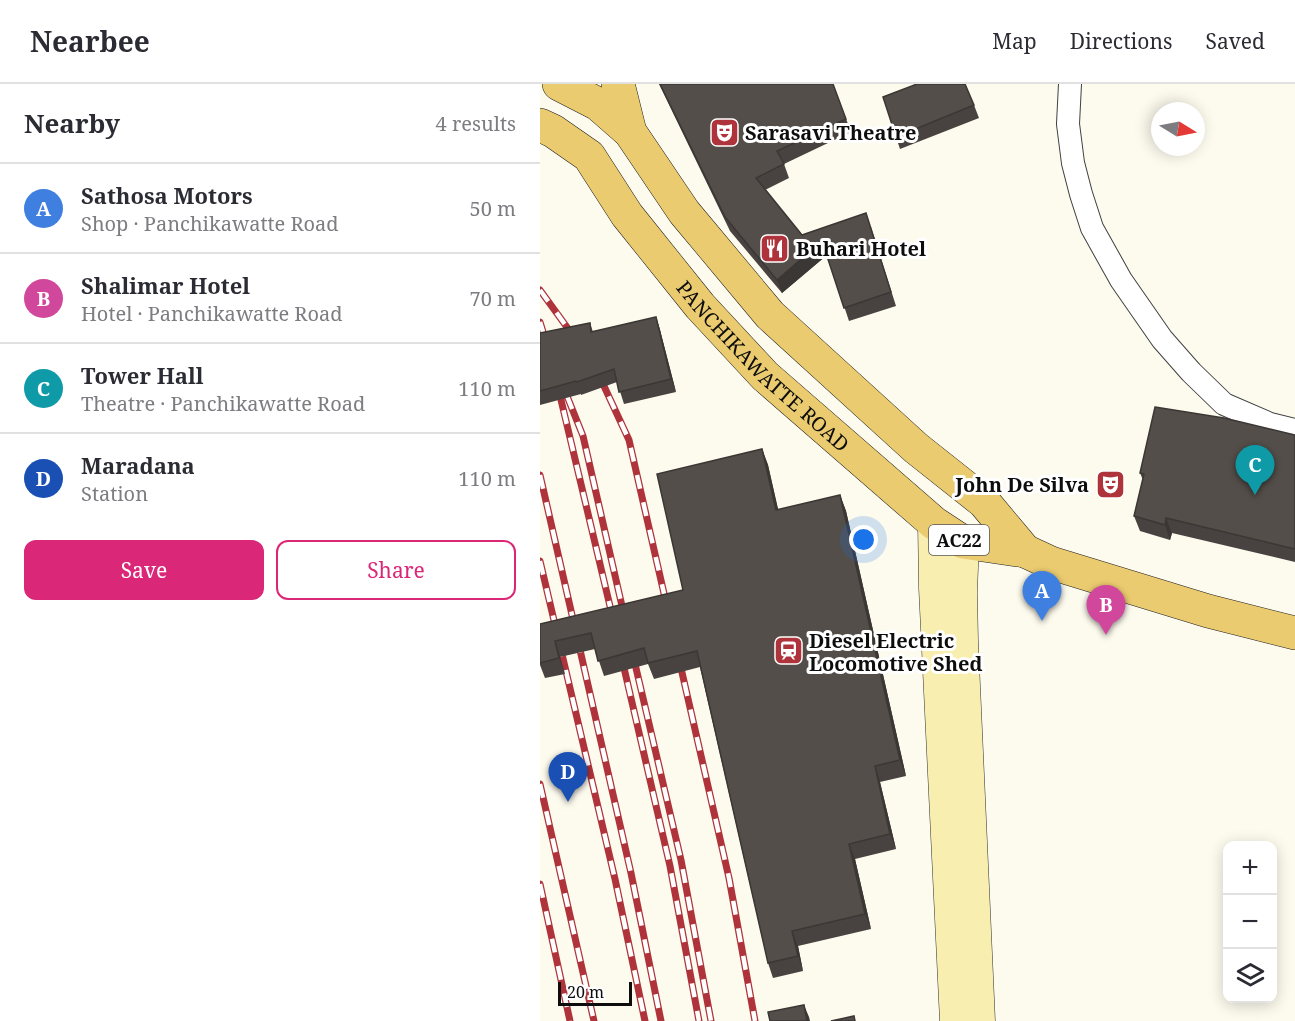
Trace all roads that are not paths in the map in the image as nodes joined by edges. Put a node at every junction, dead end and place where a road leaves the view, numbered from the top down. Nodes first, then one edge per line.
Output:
1 (559, 84) edge
2 (618, 84) edge
3 (1070, 84) edge
4 (540, 125) edge
5 (630, 132) junction
6 (1295, 430) edge
7 (934, 523) junction
8 (963, 542) junction
9 (1025, 551) junction
10 (1295, 633) edge
11 (956, 1021) edge
12 (979, 1021) edge

1 - 5 main road, PANCHIKAWATTE ROAD / AC22
2 - 5 main road, PANCHIKAWATTE ROAD / AC22
3 - 6 street
4 - 7 main road, PANCHIKAWATTE ROAD / AC22
5 - 9 main road, PANCHIKAWATTE ROAD / AC22
7 - 8 main road, PANCHIKAWATTE ROAD / AC22
7 - 11 main road
8 - 9 main road, PANCHIKAWATTE ROAD / AC22
8 - 12 main road
9 - 10 main road, PANCHIKAWATTE ROAD / AC22

